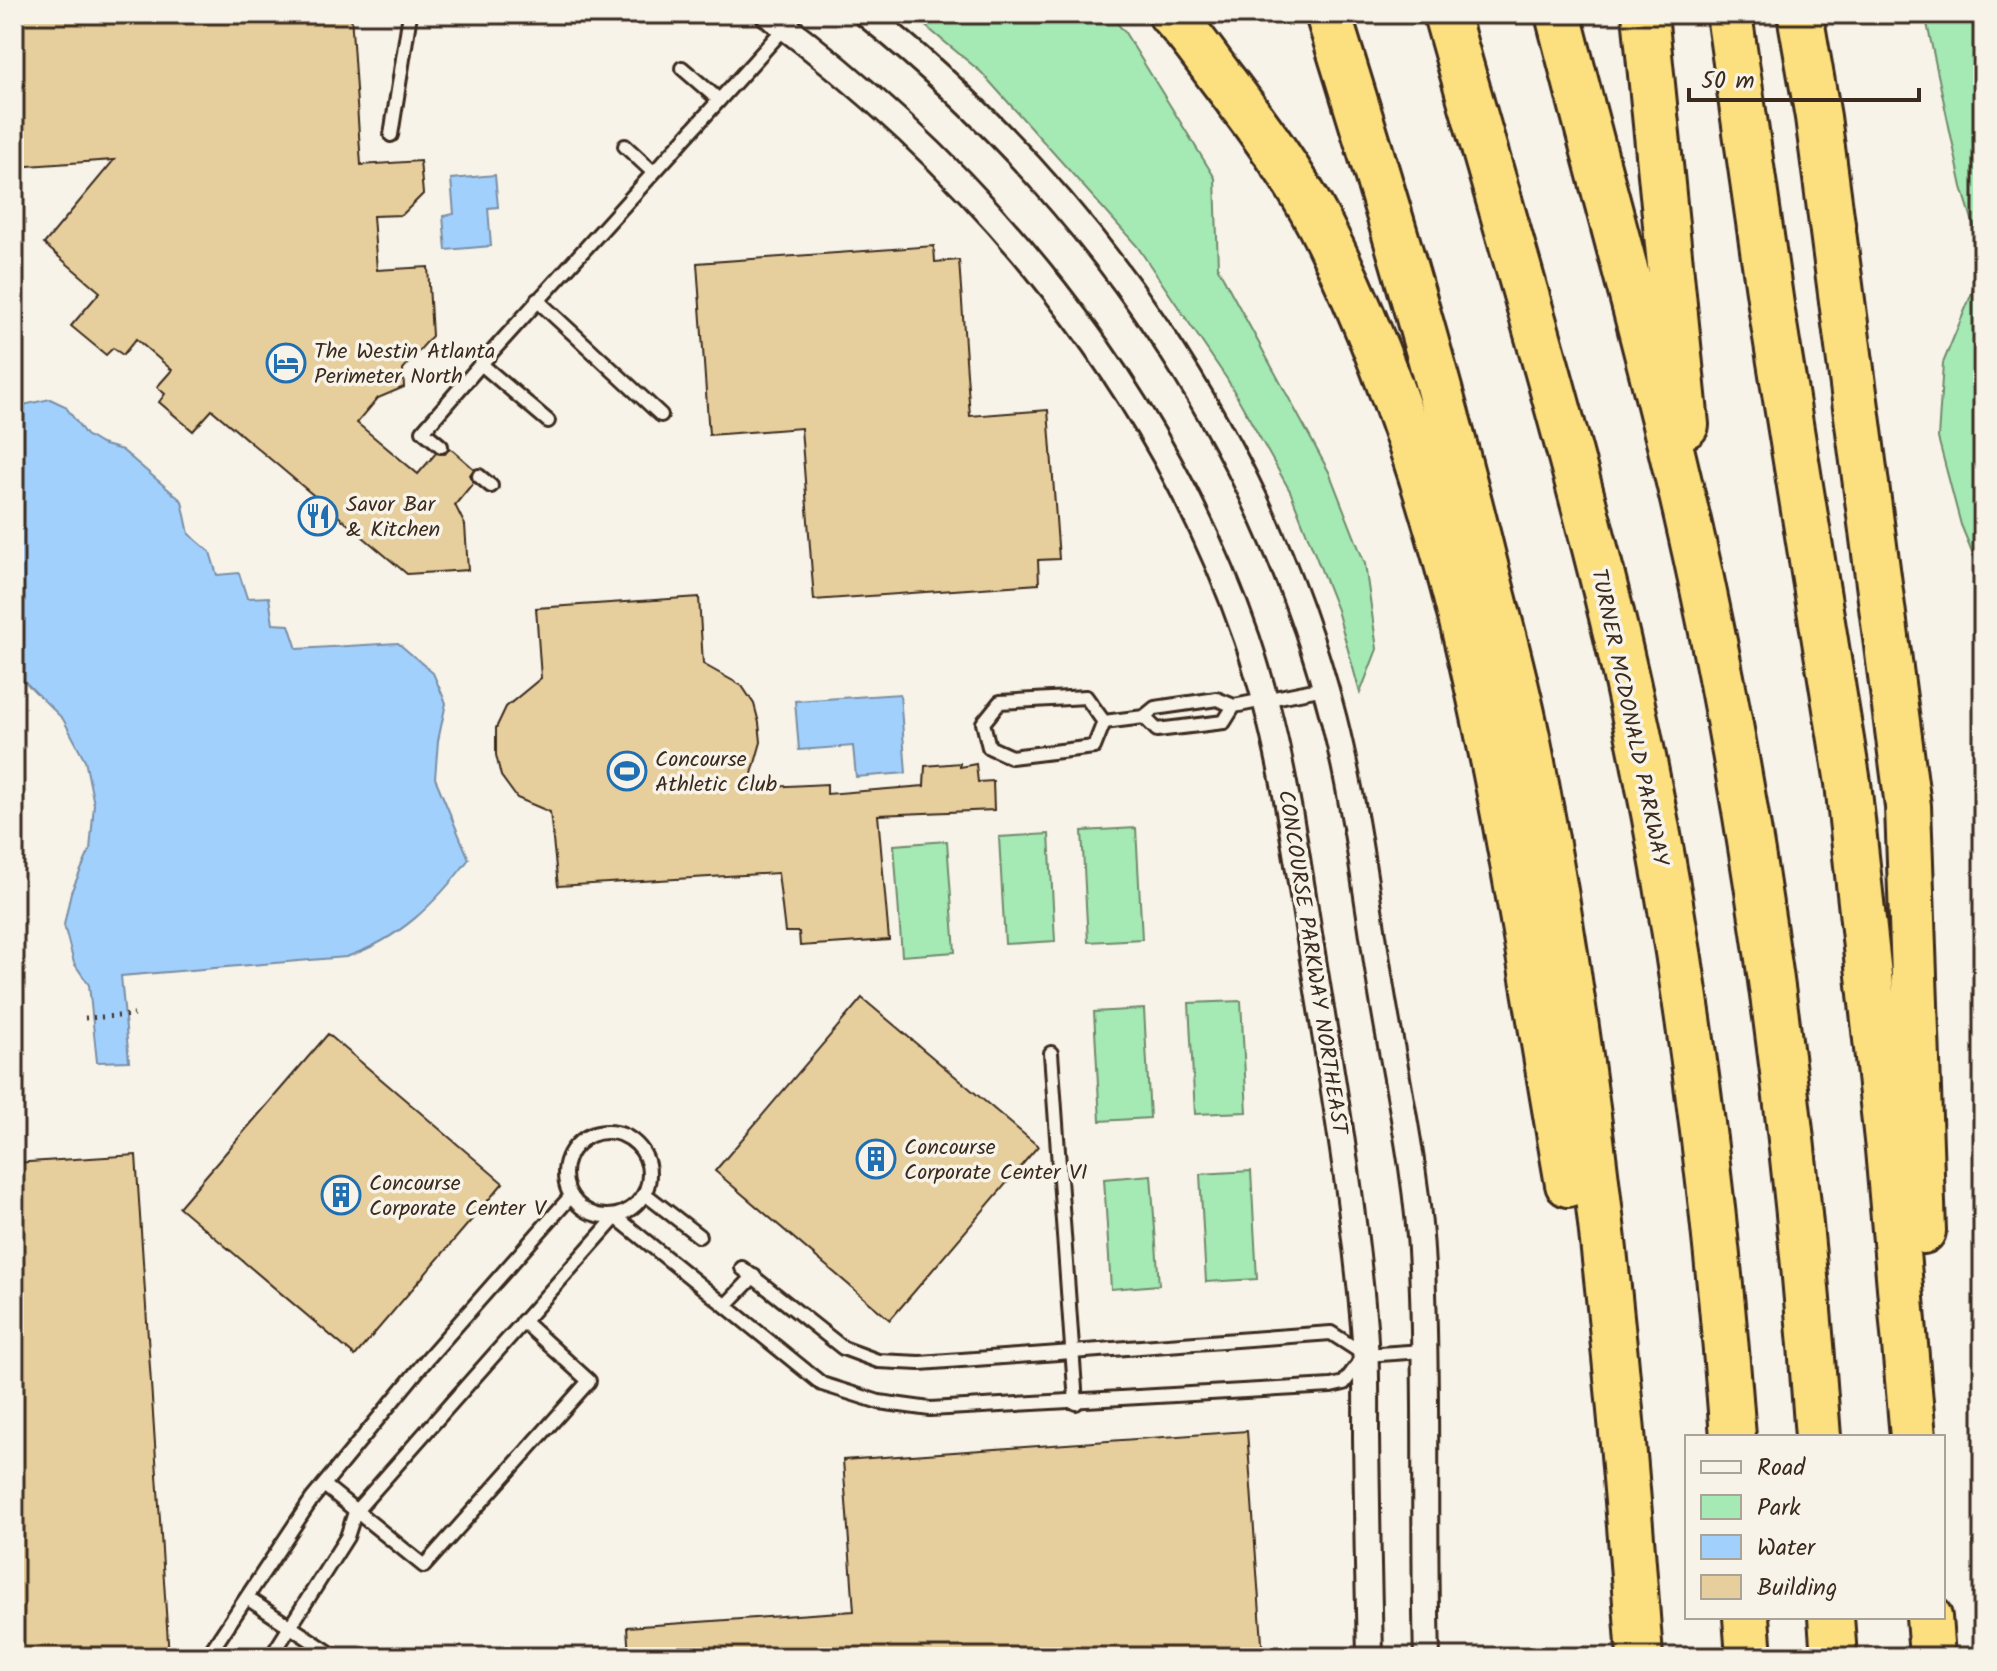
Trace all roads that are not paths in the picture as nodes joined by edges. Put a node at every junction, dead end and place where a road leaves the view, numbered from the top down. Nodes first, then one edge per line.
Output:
1 (410, 14) edge
2 (866, 14) edge
3 (1171, 14) edge
4 (1328, 14) edge
5 (1446, 14) edge
6 (1558, 14) edge
7 (1645, 14) edge
8 (1729, 14) edge
9 (1800, 14) edge
10 (783, 18) edge
11 (682, 68) dead end
12 (719, 100) junction
13 (391, 135) dead end
14 (625, 146) dead end
15 (653, 172) junction
16 (537, 300) junction
17 (481, 364) junction
18 (661, 415) dead end
19 (548, 421) dead end
20 (441, 446) dead end
21 (479, 476) dead end
22 (491, 486) dead end
23 (1701, 579) junction
24 (1324, 688) junction
25 (1264, 703) junction
26 (1234, 706) junction
27 (1144, 717) junction
28 (1104, 722) junction
29 (1051, 1053) dead end
30 (645, 1194) junction
31 (571, 1196) junction
32 (616, 1217) junction
33 (699, 1236) dead end
34 (742, 1268) dead end
35 (754, 1276) junction
36 (726, 1305) junction
37 (523, 1321) junction
38 (1423, 1351) junction
39 (1072, 1353) junction
40 (1365, 1355) junction
41 (1076, 1403) junction
42 (1733, 1435) edge
43 (1818, 1435) edge
44 (1913, 1435) edge
45 (1925, 1435) edge
46 (324, 1485) junction
47 (355, 1512) junction
48 (247, 1598) junction
49 (1636, 1601) junction
50 (1746, 1619) edge
51 (1831, 1619) edge
52 (1929, 1619) edge
53 (290, 1627) junction
54 (207, 1657) edge
55 (271, 1657) edge
56 (336, 1657) edge
57 (524, 1657) edge
58 (543, 1657) edge
59 (1370, 1657) edge
60 (1427, 1657) edge
61 (1640, 1657) edge
62 (1749, 1657) edge
63 (1834, 1657) edge
64 (1932, 1657) edge

1 - 13 lane
2 - 24 street
3 - 49 highway
4 - 49 highway
5 - 42 highway, TURNER MCDONALD PARKWAY
6 - 23 highway
7 - 23 highway
8 - 44 highway
9 - 45 highway
10 - 12 lane
10 - 25 street, CONCOURSE PARKWAY NORTHEAST
11 - 12 lane
12 - 15 lane
14 - 15 lane
15 - 16 lane
16 - 17 lane
16 - 18 lane
17 - 19 lane
17 - 20 lane
21 - 22 lane
23 - 43 highway
24 - 25 lane
24 - 38 street
25 - 26 lane
25 - 40 street, CONCOURSE PARKWAY NORTHEAST
26 - 27 lane
26 - 27 lane
27 - 28 lane
28 - 28 lane
29 - 39 lane
30 - 31 lane
30 - 32 lane
30 - 33 lane
31 - 32 lane
31 - 46 lane
32 - 36 lane
32 - 37 lane
34 - 35 lane
35 - 36 lane
35 - 39 lane
36 - 41 lane
37 - 47 lane
37 - 47 lane
38 - 40 lane
38 - 60 street
39 - 40 lane
39 - 41 lane
40 - 41 lane
40 - 59 street, CONCOURSE PARKWAY NORTHEAST
46 - 47 lane
46 - 48 lane
47 - 53 lane
48 - 53 lane
48 - 54 lane
49 - 61 highway
50 - 62 highway
51 - 63 highway
52 - 64 highway
53 - 55 lane
53 - 56 lane
57 - 58 lane

